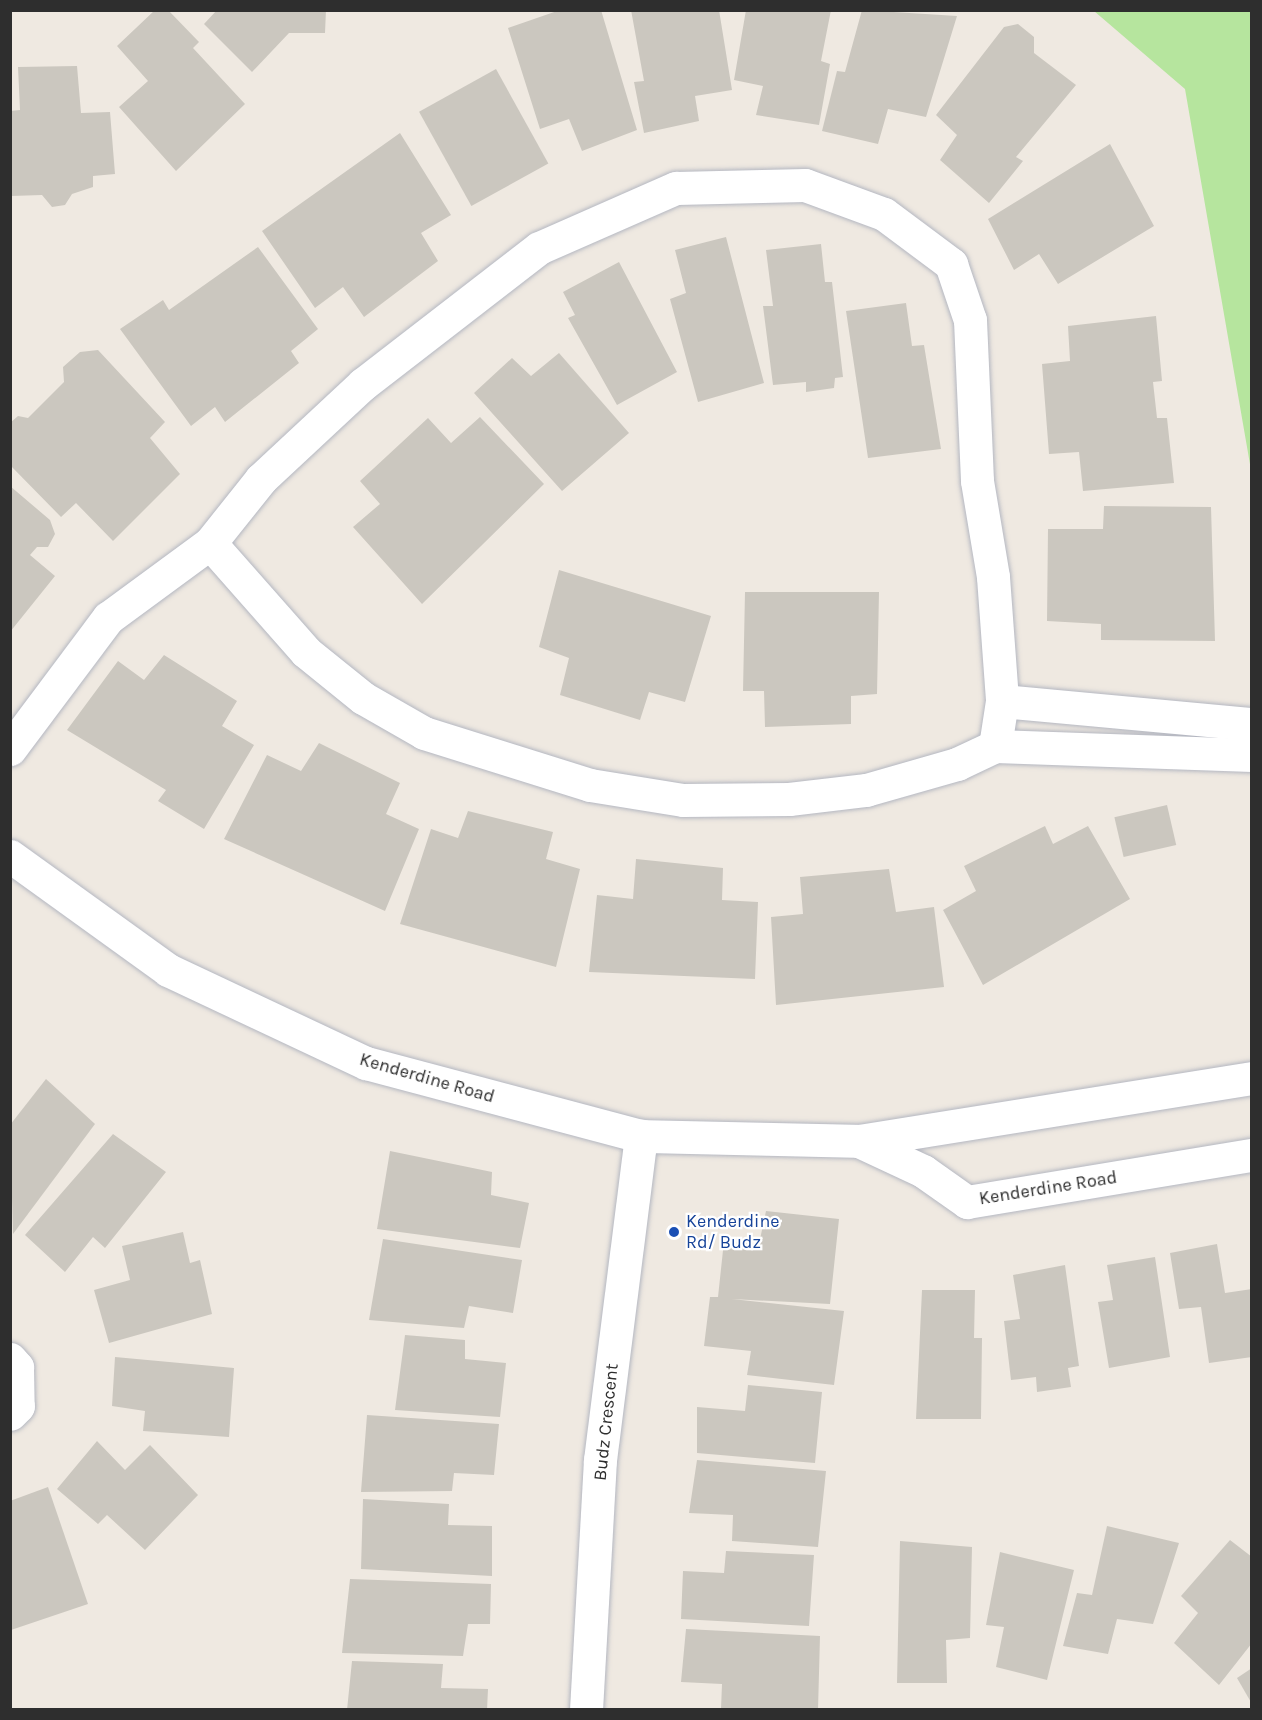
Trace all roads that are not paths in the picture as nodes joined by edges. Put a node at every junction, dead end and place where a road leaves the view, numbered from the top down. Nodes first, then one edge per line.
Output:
1 (210, 543) junction
2 (1002, 701) junction
3 (1251, 724) edge
4 (995, 746) junction
5 (10, 749) edge
6 (1251, 755) edge
7 (10, 856) edge
8 (1251, 1078) edge
9 (640, 1136) junction
10 (859, 1142) junction
11 (1251, 1155) edge
12 (10, 1359) edge
13 (10, 1414) edge
14 (586, 1710) edge

1 - 2 street
1 - 4 street
1 - 5 street
2 - 3 street
2 - 4 street
4 - 6 street
7 - 9 street, Kenderdine Road
8 - 10 street, Kenderdine Road
9 - 10 street, Kenderdine Road
9 - 14 street, Budz Crescent
10 - 11 street, Kenderdine Road
12 - 13 street

